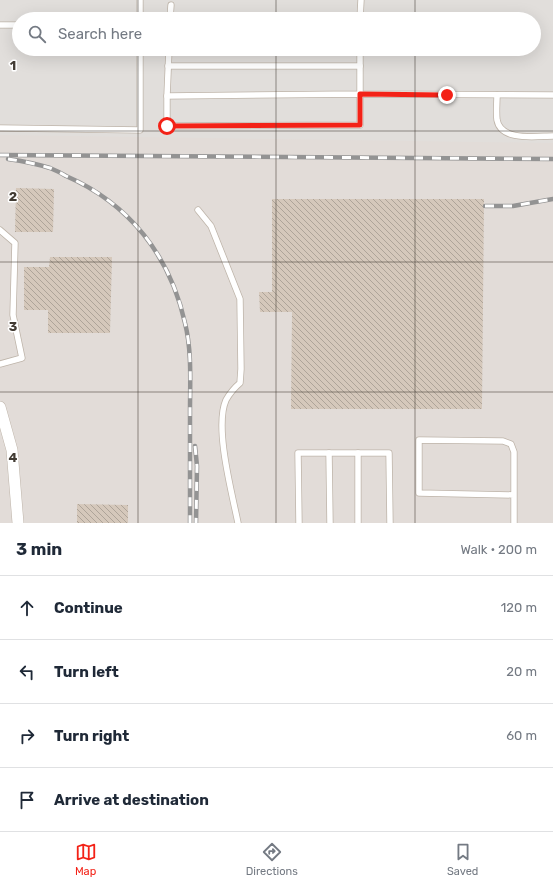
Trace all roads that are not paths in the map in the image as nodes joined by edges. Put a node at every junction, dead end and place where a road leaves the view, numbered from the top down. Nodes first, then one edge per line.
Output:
1 (140, 0) edge
2 (361, 0) edge
3 (171, 5) dead end
4 (140, 12) edge
5 (170, 12) edge
6 (360, 12) edge
7 (0, 24) edge
8 (12, 25) edge
9 (140, 56) edge
10 (169, 56) edge
11 (360, 56) edge
12 (168, 66) junction
13 (360, 66) junction
14 (360, 94) junction
15 (497, 95) junction
16 (553, 95) edge
17 (167, 96) junction
18 (0, 128) edge
19 (553, 136) edge
20 (198, 210) dead end
21 (0, 230) edge
22 (0, 364) edge
23 (0, 407) edge
24 (329, 453) junction
25 (358, 453) junction
26 (514, 495) junction
27 (18, 523) edge
28 (238, 523) edge
29 (299, 523) edge
30 (330, 523) edge
31 (358, 523) edge
32 (390, 523) edge
33 (514, 523) edge

1 - 4 lane
2 - 6 lane
3 - 5 lane
7 - 8 lane
9 - 18 lane
10 - 12 lane
11 - 13 lane
12 - 13 lane
12 - 17 lane
13 - 14 lane
14 - 15 lane
14 - 17 lane
14 - 17 lane
15 - 16 lane
15 - 19 lane
20 - 28 lane
21 - 22 lane
23 - 27 street
24 - 25 lane
24 - 29 lane
24 - 30 lane
25 - 31 lane
25 - 32 lane
26 - 26 lane
26 - 33 lane

